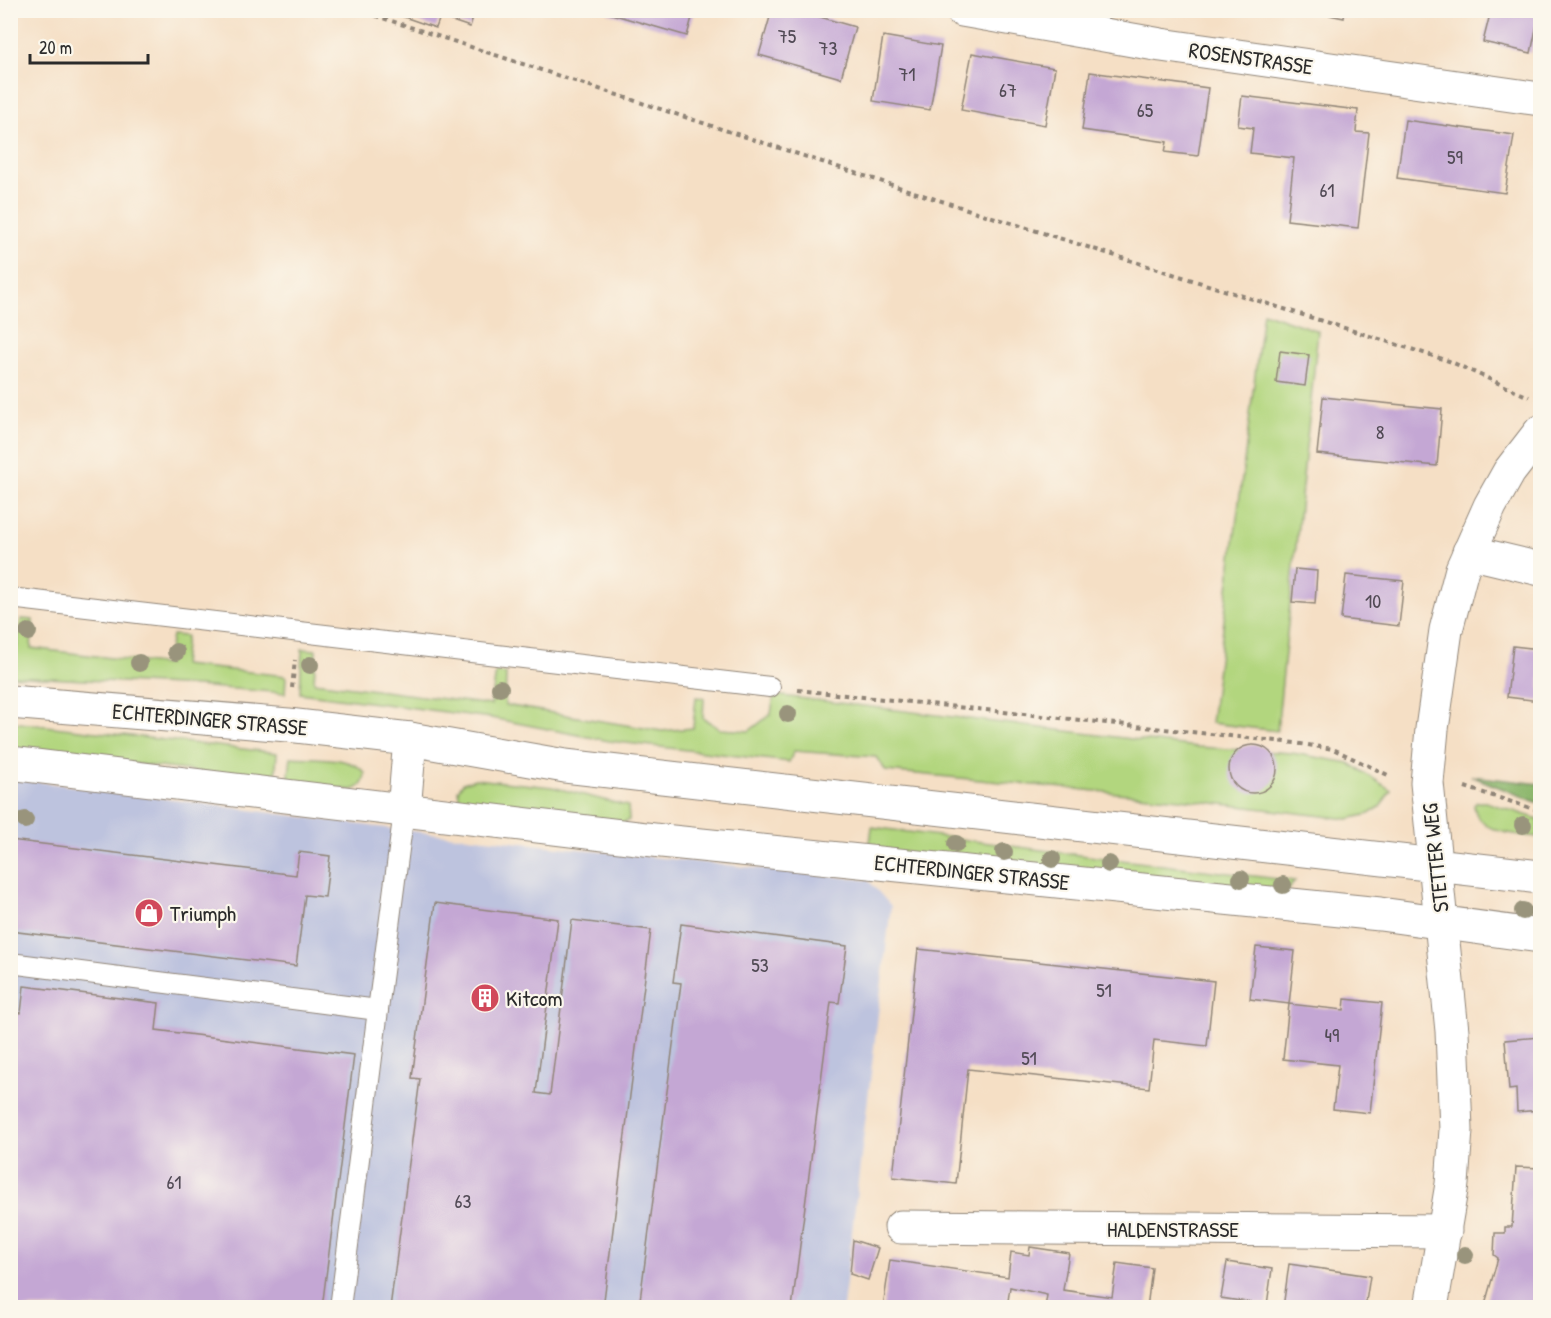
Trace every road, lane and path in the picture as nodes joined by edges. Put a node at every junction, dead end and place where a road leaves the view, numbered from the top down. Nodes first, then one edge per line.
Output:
1 (358, 10) edge
2 (963, 10) edge
3 (1540, 99) edge
4 (1530, 398) dead end
5 (1540, 432) edge
6 (1469, 552) junction
7 (1540, 569) edge
8 (10, 598) edge
9 (770, 687) joint
10 (10, 702) edge
11 (410, 739) junction
12 (10, 763) edge
13 (1427, 783) junction
14 (1540, 811) edge
15 (404, 812) junction
16 (1433, 863) junction
17 (1540, 877) edge
18 (1442, 923) junction
19 (1540, 936) edge
20 (10, 963) edge
21 (378, 1010) junction
22 (901, 1227) dead end
23 (1445, 1231) junction
24 (340, 1308) edge
25 (1431, 1308) edge

1 - 4 path
2 - 3 street, ROSENSTRASSE
5 - 6 street, STETTER WEG
6 - 7 street
6 - 13 street, STETTER WEG
8 - 9 lane
9 - 13 path
10 - 11 street, ECHTERDINGER STRASSE
11 - 15 street
11 - 16 street, ECHTERDINGER STRASSE
12 - 15 street, ECHTERDINGER STRASSE
13 - 14 path
13 - 16 street, STETTER WEG
15 - 18 street, ECHTERDINGER STRASSE
15 - 21 lane
16 - 17 street, ECHTERDINGER STRASSE
16 - 18 street, STETTER WEG
18 - 19 street, ECHTERDINGER STRASSE
18 - 23 street, STETTER WEG
20 - 21 lane
21 - 24 lane
22 - 23 street, HALDENSTRASSE
23 - 25 street, STETTER WEG

